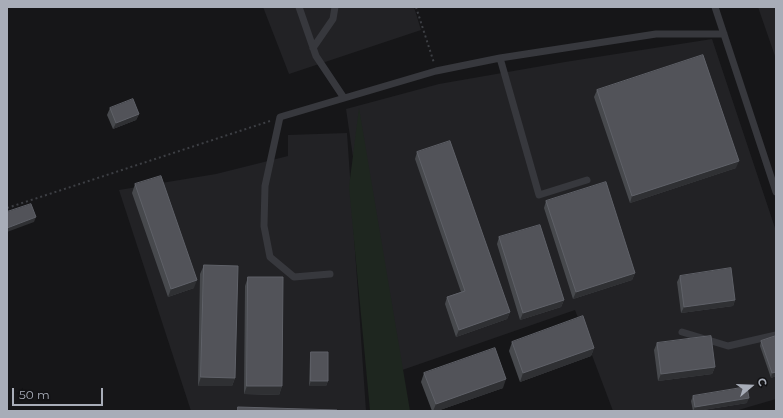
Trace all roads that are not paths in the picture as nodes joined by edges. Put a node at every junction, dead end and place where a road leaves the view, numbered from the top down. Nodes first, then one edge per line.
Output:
1 (298, 7) edge
2 (335, 7) edge
3 (715, 7) edge
4 (724, 34) junction
5 (313, 48) junction
6 (500, 58) junction
7 (344, 98) junction
8 (586, 180) dead end
9 (776, 192) edge
10 (330, 274) dead end
11 (682, 332) dead end
12 (776, 335) edge

1 - 5 lane
2 - 5 lane
3 - 4 lane
4 - 6 lane
4 - 9 lane
5 - 7 lane
6 - 7 lane
6 - 8 lane
7 - 10 lane
11 - 12 lane

